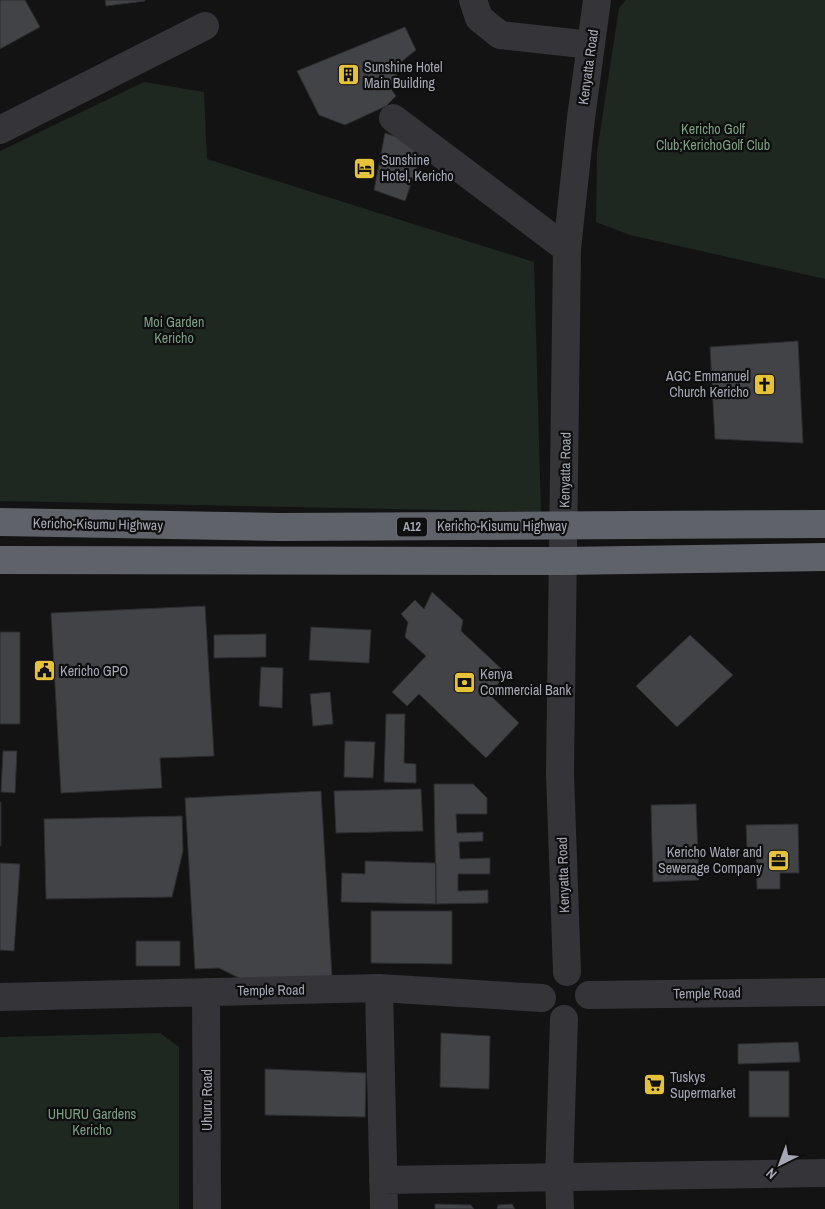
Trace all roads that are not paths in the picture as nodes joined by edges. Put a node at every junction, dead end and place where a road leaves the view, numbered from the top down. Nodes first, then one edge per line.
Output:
1 (474, 0) edge
2 (597, 0) edge
3 (205, 26) dead end
4 (591, 45) junction
5 (394, 118) dead end
6 (0, 130) edge
7 (567, 249) junction
8 (0, 522) edge
9 (825, 524) edge
10 (564, 526) junction
11 (825, 557) edge
12 (0, 560) edge
13 (562, 561) junction
14 (567, 972) junction
15 (379, 988) junction
16 (206, 992) junction
17 (825, 992) edge
18 (589, 995) junction
19 (0, 997) edge
20 (542, 998) junction
21 (564, 1019) junction
22 (825, 1173) edge
23 (559, 1178) junction
24 (383, 1180) junction
25 (207, 1209) edge
26 (384, 1209) edge
27 (560, 1209) edge

1 - 4 street
2 - 4 street, Kenyatta Road
3 - 6 street
4 - 7 street, Kenyatta Road
5 - 7 street
7 - 10 street, Kenyatta Road
8 - 10 highway, Kericho-Kisumu Highway / A12
9 - 10 highway, Kericho-Kisumu Highway / A12
10 - 13 street, Kenyatta Road
11 - 13 highway
12 - 13 highway
13 - 14 street, Kenyatta Road
14 - 18 street
14 - 20 street
15 - 16 street, Temple Road
15 - 20 street, Temple Road
15 - 24 street
16 - 19 street, Temple Road
16 - 25 street, Uhuru Road
17 - 18 street, Temple Road
18 - 21 street
20 - 21 street
21 - 23 street
22 - 23 street
23 - 24 street
23 - 27 street
24 - 26 street

